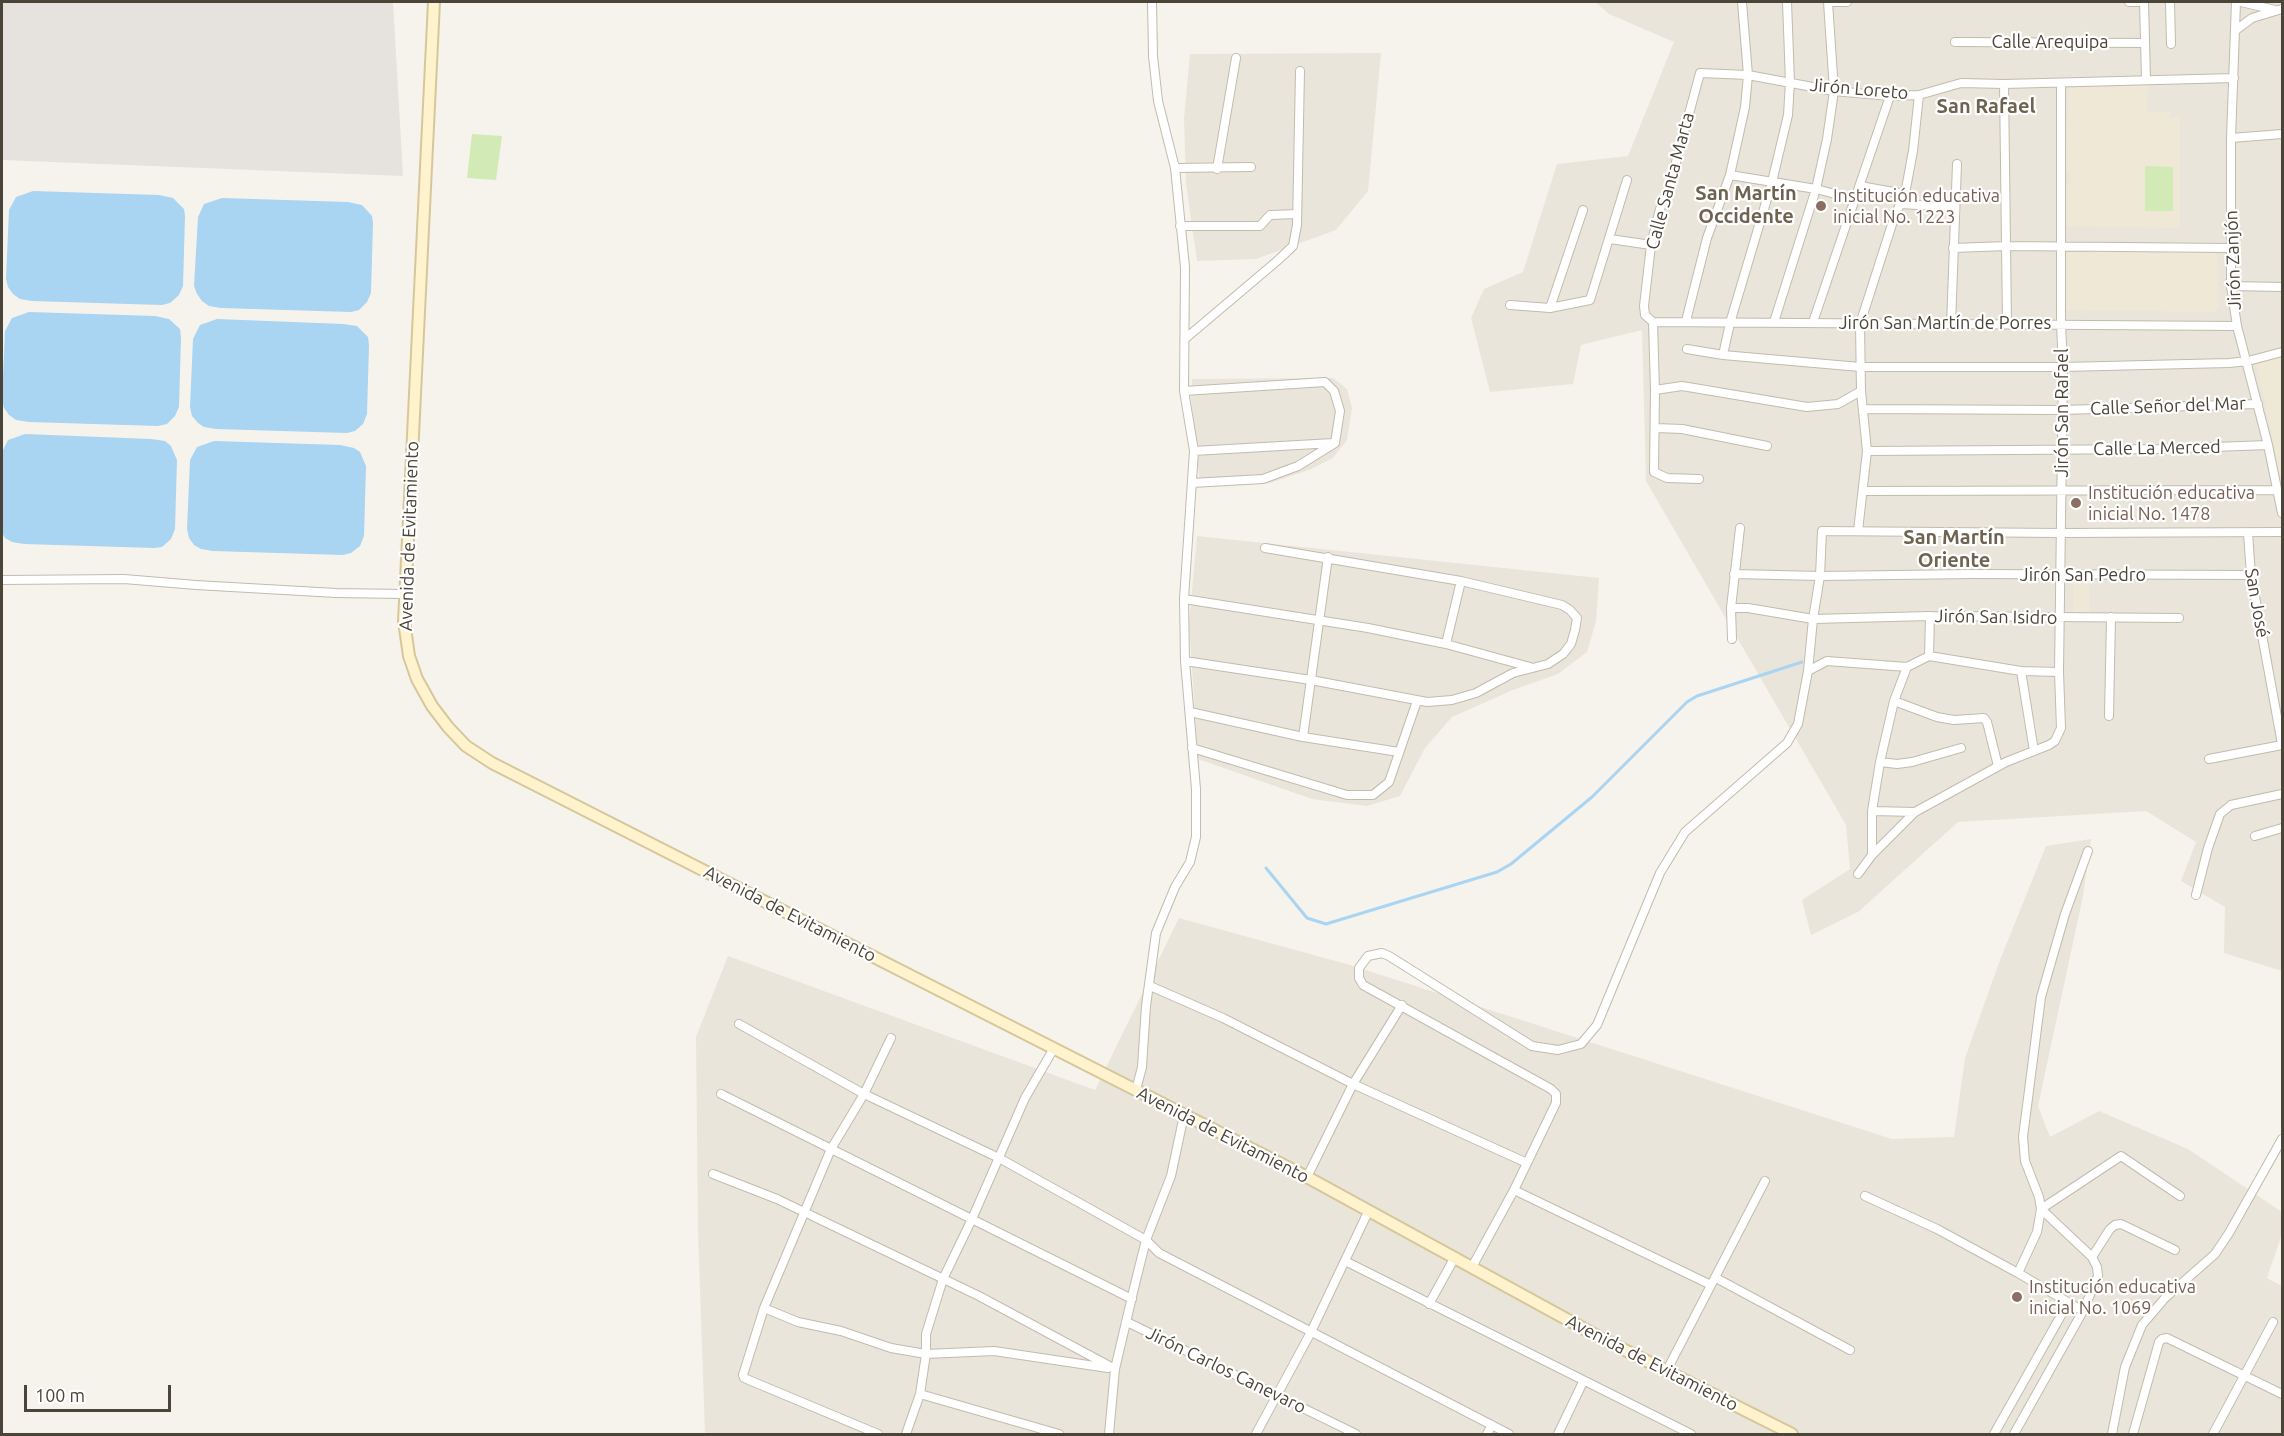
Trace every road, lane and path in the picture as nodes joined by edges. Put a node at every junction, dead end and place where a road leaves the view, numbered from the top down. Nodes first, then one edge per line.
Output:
1 (434, 2) edge
2 (1152, 2) edge
3 (1742, 2) edge
4 (1787, 2) edge
5 (1828, 2) edge
6 (1847, 2) edge
7 (2129, 2) edge
8 (2144, 2) edge
9 (2170, 2) edge
10 (2236, 2) edge
11 (2241, 2) edge
12 (2279, 10) edge
13 (2236, 30) junction
14 (1955, 42) dead end
15 (2145, 43) junction
16 (2171, 45) dead end
17 (1236, 58) dead end
18 (1300, 71) dead end
19 (1700, 73) joint
20 (1748, 75) junction
21 (2234, 78) junction
22 (2146, 80) junction
23 (1790, 82) junction
24 (2061, 83) junction
25 (2004, 84) junction
26 (1834, 91) junction
27 (1919, 95) junction
28 (1890, 96) junction
29 (2283, 134) edge
30 (2231, 138) junction
31 (1958, 164) dead end
32 (1251, 167) dead end
33 (1175, 168) junction
34 (1217, 169) junction
35 (1730, 175) junction
36 (1627, 180) dead end
37 (1772, 182) junction
38 (1860, 186) junction
39 (1816, 189) junction
40 (1905, 194) junction
41 (1854, 199) junction
42 (1900, 204) junction
43 (1954, 207) junction
44 (1583, 210) dead end
45 (1297, 214) junction
46 (1180, 226) junction
47 (1610, 239) junction
48 (1651, 245) junction
49 (2007, 246) junction
50 (2061, 246) junction
51 (1953, 248) junction
52 (2231, 248) junction
53 (2231, 286) junction
54 (2283, 287) edge
55 (1510, 305) dead end
56 (1550, 308) junction
57 (1686, 321) junction
58 (1653, 322) junction
59 (1774, 322) junction
60 (1813, 322) junction
61 (1730, 323) junction
62 (1860, 324) junction
63 (2007, 324) junction
64 (2061, 324) junction
65 (1951, 325) junction
66 (2237, 326) junction
67 (1186, 338) junction
68 (1687, 350) dead end
69 (2283, 352) edge
70 (1723, 356) junction
71 (2248, 361) junction
72 (1860, 367) junction
73 (2063, 367) junction
74 (1655, 390) junction
75 (1184, 391) junction
76 (1860, 392) junction
77 (2258, 404) junction
78 (1863, 409) junction
79 (2062, 410) junction
80 (1656, 428) junction
81 (1335, 443) junction
82 (2268, 445) junction
83 (1767, 446) dead end
84 (2062, 450) junction
85 (1194, 451) junction
86 (1867, 451) junction
87 (1700, 478) dead end
88 (1192, 483) junction
89 (1864, 490) junction
90 (2062, 490) junction
91 (2277, 490) junction
92 (2283, 513) edge
93 (1740, 528) dead end
94 (1858, 531) junction
95 (2283, 532) edge
96 (2061, 533) junction
97 (2248, 533) junction
98 (1265, 548) dead end
99 (1328, 557) junction
100 (1734, 574) junction
101 (2061, 575) junction
102 (2251, 575) junction
103 (1820, 576) junction
104 (2, 580) edge
105 (1461, 580) junction
106 (404, 594) junction
107 (1184, 599) junction
108 (1731, 608) junction
109 (1930, 616) junction
110 (2111, 617) junction
111 (2061, 618) junction
112 (2179, 618) dead end
113 (1320, 619) junction
114 (1813, 619) junction
115 (1732, 639) dead end
116 (1446, 644) junction
117 (1929, 656) junction
118 (1185, 661) junction
119 (1907, 667) junction
120 (1533, 668) junction
121 (1808, 671) junction
122 (2021, 671) junction
123 (2059, 672) junction
124 (1311, 680) junction
125 (1417, 701) junction
126 (1894, 701) junction
127 (1190, 712) junction
128 (2109, 716) dead end
129 (1303, 737) junction
130 (2283, 744) edge
131 (1192, 748) junction
132 (1961, 748) dead end
133 (2034, 751) junction
134 (1399, 752) junction
135 (2209, 759) dead end
136 (1880, 762) junction
137 (1998, 766) junction
138 (2283, 794) edge
139 (1872, 811) junction
140 (1915, 812) junction
141 (2283, 828) edge
142 (2255, 836) dead end
143 (2088, 851) dead end
144 (1872, 855) junction
145 (1858, 874) dead end
146 (2196, 895) dead end
147 (1150, 986) junction
148 (1402, 1005) junction
149 (738, 1023) dead end
150 (891, 1038) dead end
151 (1054, 1048) junction
152 (1353, 1084) junction
153 (1136, 1090) junction
154 (721, 1094) dead end
155 (864, 1094) junction
156 (1184, 1115) junction
157 (2283, 1139) edge
158 (831, 1149) junction
159 (999, 1158) junction
160 (1527, 1163) junction
161 (713, 1174) dead end
162 (1307, 1177) junction
163 (1765, 1181) dead end
164 (1514, 1190) junction
165 (1865, 1196) dead end
166 (2180, 1196) dead end
167 (2041, 1209) junction
168 (1369, 1210) junction
169 (804, 1214) junction
170 (972, 1219) junction
171 (1146, 1240) junction
172 (2175, 1250) dead end
173 (1455, 1257) junction
174 (2092, 1257) junction
175 (1345, 1262) junction
176 (1472, 1267) junction
177 (2018, 1273) junction
178 (943, 1279) junction
179 (1713, 1282) junction
180 (1132, 1299) junction
181 (2068, 1303) junction
182 (1429, 1304) junction
183 (764, 1308) junction
184 (2083, 1311) junction
185 (1127, 1322) junction
186 (2273, 1322) dead end
187 (1311, 1332) junction
188 (1850, 1350) dead end
189 (926, 1354) junction
190 (1115, 1369) junction
191 (1666, 1370) junction
192 (2244, 1374) junction
193 (1583, 1382) junction
194 (920, 1394) junction
195 (2283, 1394) edge
196 (1278, 1395) junction
197 (1492, 1425) junction
198 (878, 1434) edge
199 (906, 1434) edge
200 (1059, 1434) edge
201 (1109, 1434) edge
202 (1256, 1434) edge
203 (1356, 1434) edge
204 (1487, 1434) edge
205 (1509, 1434) edge
206 (1558, 1434) edge
207 (1691, 1434) edge
208 (1788, 1434) edge
209 (1994, 1434) edge
210 (2014, 1434) edge
211 (2112, 1434) edge
212 (2133, 1434) edge
213 (2213, 1434) edge

1 - 106 street, Avenida de Evitamiento
2 - 33 street
3 - 20 street
4 - 23 street
5 - 6 street
5 - 26 street
7 - 8 street
8 - 15 street
9 - 16 street
10 - 13 street, Jirón Zanjón
11 - 12 street
12 - 13 street
13 - 21 street, Jirón Zanjón
14 - 15 street, Calle Arequipa
15 - 22 street
17 - 34 street
18 - 45 street
19 - 20 street, Jirón Loreto
19 - 48 street, Calle Santa Marta
20 - 23 street, Jirón Loreto
20 - 35 street
21 - 22 street, Jirón Loreto
21 - 30 street, Jirón Zanjón
22 - 24 street, Jirón Loreto
23 - 26 street, Jirón Loreto
23 - 37 street
24 - 25 street, Jirón Loreto
24 - 50 street, Jirón San Rafael
25 - 27 street, Jirón Loreto
25 - 49 street
26 - 28 street, Jirón Loreto
26 - 39 street
27 - 28 street, Jirón Loreto
27 - 40 street
28 - 38 street
29 - 30 street
30 - 52 street, Jirón Zanjón
31 - 43 street
32 - 34 street
33 - 34 street
33 - 46 street
35 - 37 street
35 - 57 street
36 - 47 street
37 - 39 street
37 - 61 street
38 - 40 street
38 - 41 street
39 - 41 street
39 - 59 street
40 - 42 street
41 - 60 street
42 - 43 street
42 - 62 street
43 - 51 street
44 - 56 street
45 - 46 street
45 - 67 street
46 - 67 street
47 - 48 street
47 - 56 street
48 - 58 street, Calle Santa Marta
49 - 50 street
49 - 51 street
49 - 63 street
50 - 52 street
50 - 64 street, Jirón San Rafael
51 - 65 street
52 - 53 street, Jirón Zanjón
53 - 54 street
53 - 66 street, Jirón Zanjón
55 - 56 street
57 - 58 street, Jirón San Martín de Porres
57 - 61 street, Jirón San Martín de Porres
58 - 74 street, Calle Santa Marta
59 - 60 street, Jirón San Martín de Porres
59 - 61 street, Jirón San Martín de Porres
60 - 62 street, Jirón San Martín de Porres
61 - 70 street
62 - 65 street, Jirón San Martín de Porres
62 - 72 street
63 - 64 street, Jirón San Martín de Porres
63 - 65 street, Jirón San Martín de Porres
64 - 66 street, Jirón San Martín de Porres
64 - 73 street, Jirón San Rafael
66 - 71 street, Jirón Zanjón
67 - 75 street
68 - 70 street
69 - 71 street
70 - 72 street
71 - 73 street
71 - 77 street, Jirón Zanjón
72 - 73 street
72 - 76 street
73 - 79 street, Jirón San Rafael
74 - 76 street
74 - 80 street, Calle Santa Marta
75 - 81 street
75 - 85 street
76 - 78 street
77 - 79 street, Calle Señor del Mar
77 - 82 street, Jirón Zanjón
78 - 79 street, Calle Señor del Mar
78 - 86 street
79 - 84 street, Jirón San Rafael
80 - 83 street
80 - 87 street, Calle Santa Marta
81 - 85 street
81 - 88 street
82 - 84 street, Calle La Merced
82 - 91 street, Jirón Zanjón
84 - 86 street, Calle La Merced
84 - 90 street, Jirón San Rafael
85 - 88 street
86 - 89 street
88 - 107 street
89 - 90 street
89 - 94 street
90 - 91 street
90 - 96 street, Jirón San Rafael
91 - 92 street, Jirón Zanjón
93 - 100 street
94 - 96 street
94 - 103 street
95 - 97 street
96 - 97 street
96 - 101 street, Jirón San Rafael
97 - 102 street, San José
98 - 99 street
99 - 105 street
99 - 113 street
100 - 103 street, Jirón San Pedro
100 - 108 street
101 - 102 street, Jirón San Pedro
101 - 103 street, Jirón San Pedro
101 - 111 street, Jirón San Rafael
102 - 130 street, San José
103 - 114 street
104 - 106 street
105 - 116 street
105 - 120 street
106 - 151 street, Avenida de Evitamiento
107 - 113 street
107 - 118 street
108 - 114 street, Jirón San Isidro
108 - 115 street
109 - 111 street, Jirón San Isidro
109 - 114 street, Jirón San Isidro
109 - 117 street
110 - 111 street, Jirón San Isidro
110 - 112 street, Jirón San Isidro
110 - 128 street
111 - 123 street, Jirón San Rafael
113 - 116 street
113 - 124 street
114 - 121 street
116 - 120 street
117 - 119 street
117 - 122 street
118 - 124 street
118 - 127 street
119 - 121 street
119 - 126 street
120 - 125 street
121 - 148 street
122 - 123 street
122 - 133 street
123 - 133 street, Jirón San Rafael
124 - 125 street
124 - 129 street
125 - 134 street
126 - 136 street
126 - 137 street
127 - 129 street
127 - 131 street
129 - 134 street
130 - 135 street
131 - 134 street
131 - 147 street
132 - 136 street
133 - 137 street
136 - 139 street
137 - 140 street
138 - 146 street
139 - 140 street
139 - 144 street
140 - 144 street
141 - 142 street
143 - 167 street
144 - 145 street
147 - 152 street
147 - 153 street
148 - 152 street
148 - 160 street
149 - 155 street
150 - 155 street
151 - 153 street, Avenida de Evitamiento
151 - 159 street
152 - 160 street
152 - 162 street
153 - 156 street, Avenida de Evitamiento
154 - 158 street
155 - 158 street
155 - 159 street
156 - 162 street, Avenida de Evitamiento
156 - 171 street
157 - 211 street
158 - 169 street
158 - 170 street
159 - 170 street
159 - 171 street
160 - 164 street
161 - 169 street
162 - 168 street, Avenida de Evitamiento
163 - 179 street
164 - 176 street
164 - 179 street
165 - 177 street
166 - 167 street
167 - 174 street
167 - 177 street
168 - 173 street, Avenida de Evitamiento
168 - 175 street
169 - 178 street
169 - 183 street
170 - 178 street
170 - 180 street
171 - 180 street
171 - 187 street
172 - 174 street
173 - 176 street, Avenida de Evitamiento
173 - 182 street
174 - 184 street
175 - 182 street
175 - 187 street
176 - 191 street, Avenida de Evitamiento
177 - 181 street
178 - 189 street
178 - 190 street
179 - 188 street
179 - 191 street
180 - 185 street
181 - 184 street
181 - 209 street
182 - 193 street
183 - 189 street
183 - 198 street
184 - 210 street
185 - 190 street
185 - 196 street, Jirón Carlos Canevaro
186 - 192 street
187 - 196 street
187 - 197 street
189 - 190 street
189 - 194 street
190 - 201 street
191 - 208 street, Avenida de Evitamiento
192 - 195 street
192 - 212 street
192 - 213 street
193 - 206 street
193 - 207 street
194 - 199 street
194 - 200 street
196 - 202 street
196 - 203 street, Jirón Carlos Canevaro
197 - 204 street
197 - 205 street

